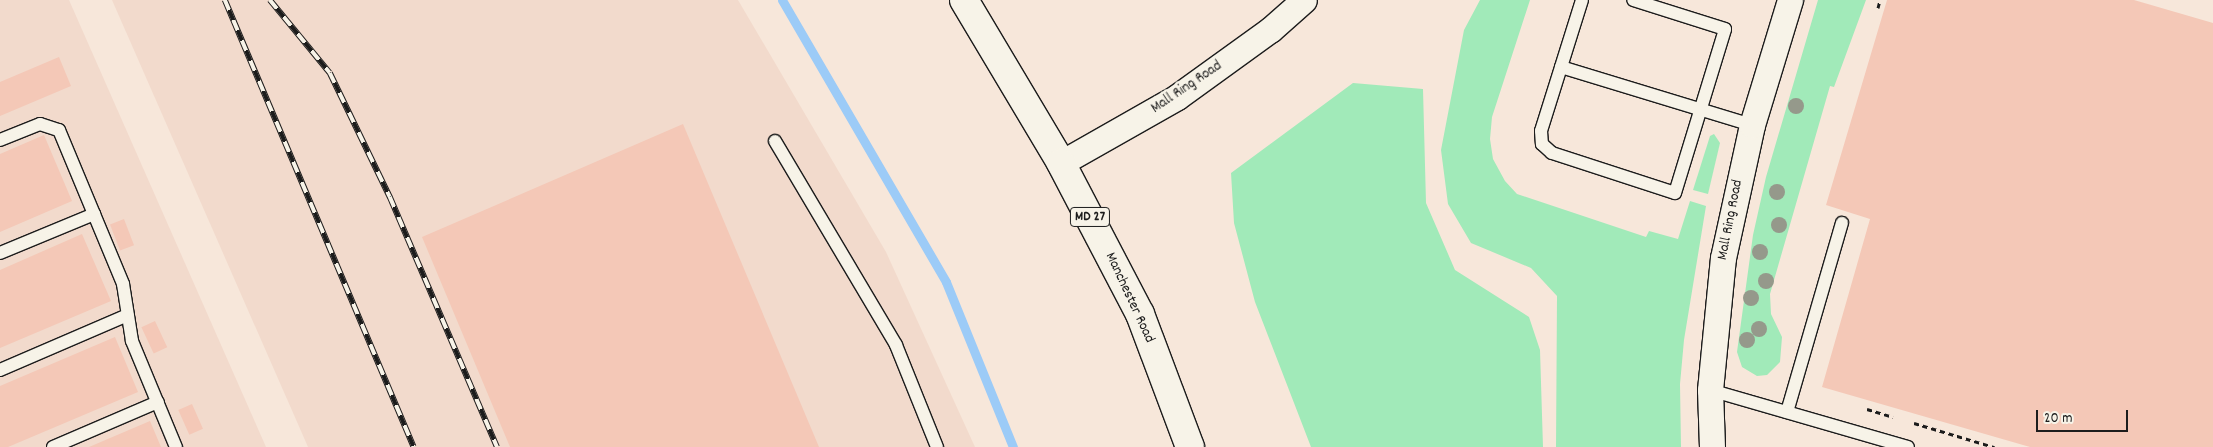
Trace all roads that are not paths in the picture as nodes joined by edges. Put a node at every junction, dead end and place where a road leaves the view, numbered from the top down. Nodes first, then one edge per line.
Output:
1 (964, 0) edge
2 (1304, 0) edge
3 (1582, 0) edge
4 (1633, 0) edge
5 (1790, 0) edge
6 (1561, 68) junction
7 (1700, 109) junction
8 (1752, 124) junction
9 (0, 140) edge
10 (775, 140) dead end
11 (1062, 164) junction
12 (94, 214) junction
13 (1842, 223) dead end
14 (0, 253) edge
15 (128, 315) junction
16 (0, 370) edge
17 (1710, 390) junction
18 (158, 402) junction
19 (1787, 412) junction
20 (53, 447) edge
21 (176, 447) edge
22 (937, 447) edge
23 (1190, 447) edge
24 (1712, 447) edge
25 (1908, 447) edge

1 - 11 main road, Manchester Road / MD 27
2 - 11 street, Mall Ring Road
3 - 6 lane
4 - 7 lane
5 - 8 street, Mall Ring Road
6 - 7 lane
6 - 7 lane
7 - 8 lane
8 - 17 street, Mall Ring Road
9 - 12 lane
10 - 22 lane
11 - 23 main road, Manchester Road / MD 27
12 - 14 lane
12 - 15 lane
13 - 19 lane
15 - 16 lane
15 - 18 lane
17 - 19 lane
17 - 24 street, Mall Ring Road
18 - 20 lane
18 - 21 lane
19 - 25 lane

